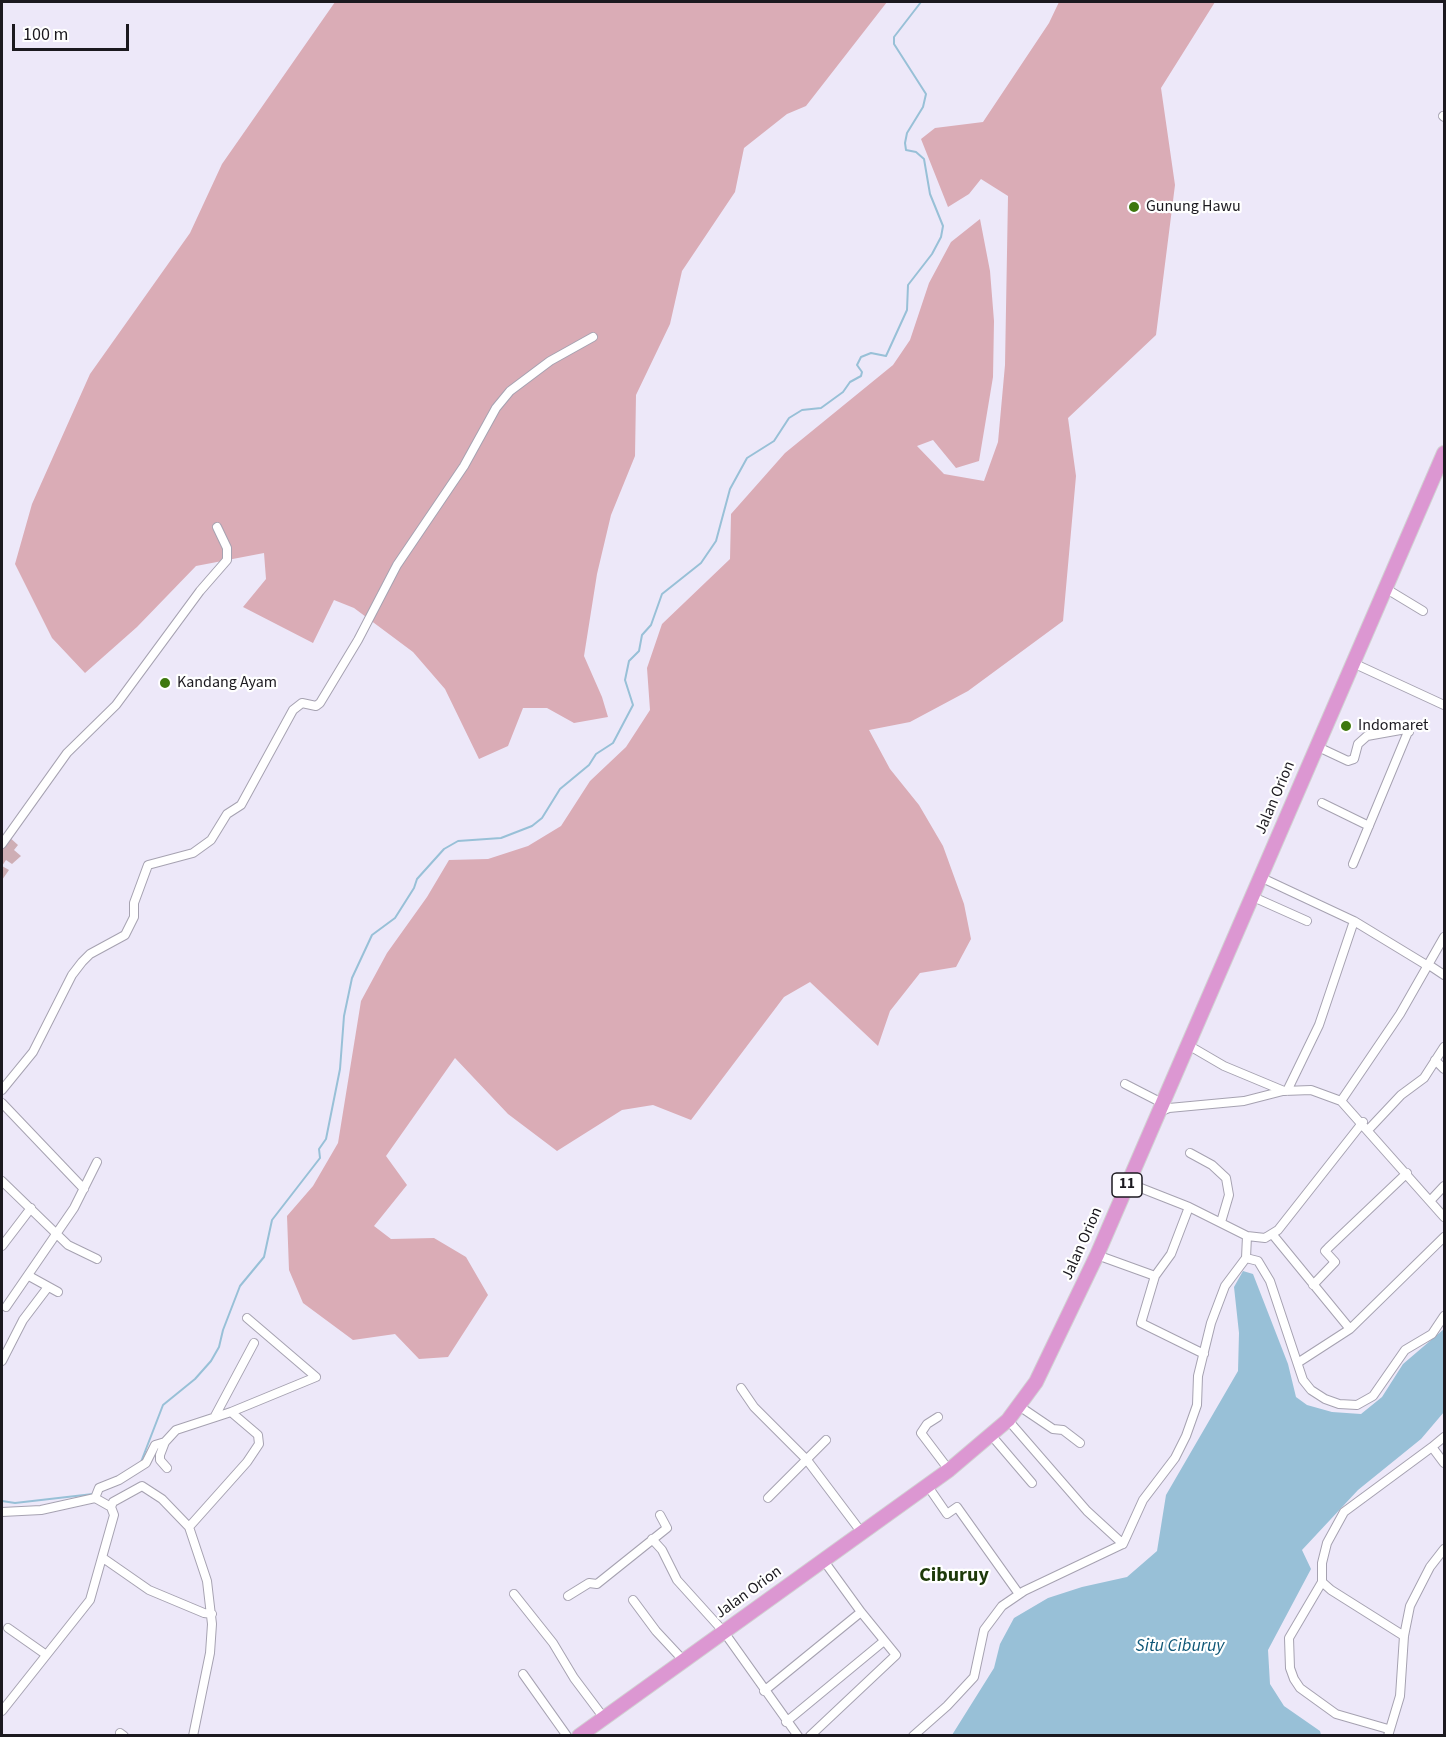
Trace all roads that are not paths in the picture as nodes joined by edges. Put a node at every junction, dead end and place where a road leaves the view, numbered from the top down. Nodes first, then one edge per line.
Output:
1 (593, 337) dead end
2 (1444, 453) edge
3 (217, 527) dead end
4 (1385, 588) junction
5 (1423, 611) dead end
6 (1353, 663) junction
7 (1444, 705) edge
8 (1316, 746) junction
9 (1322, 803) dead end
10 (1369, 826) junction
11 (2, 844) edge
12 (1353, 864) dead end
13 (1260, 877) junction
14 (1251, 896) junction
15 (1307, 921) dead end
16 (1354, 921) junction
17 (1444, 937) edge
18 (1429, 965) junction
19 (1444, 975) edge
20 (1188, 1045) junction
21 (1444, 1047) edge
22 (1435, 1060) junction
23 (1444, 1069) edge
24 (1125, 1084) dead end
25 (2, 1090) edge
26 (1286, 1091) junction
27 (1341, 1101) junction
28 (2, 1103) edge
29 (1160, 1108) junction
30 (1363, 1122) junction
31 (1369, 1129) junction
32 (1190, 1153) dead end
33 (97, 1162) dead end
34 (1407, 1173) junction
35 (2, 1180) edge
36 (1128, 1183) junction
37 (1444, 1186) edge
38 (84, 1189) junction
39 (1431, 1201) junction
40 (1189, 1207) junction
41 (31, 1208) junction
42 (1444, 1217) edge
43 (1221, 1222) junction
44 (56, 1233) junction
45 (1273, 1235) junction
46 (1247, 1236) junction
47 (1444, 1237) edge
48 (2, 1246) edge
49 (1097, 1255) junction
50 (1246, 1258) junction
51 (97, 1259) dead end
52 (29, 1276) junction
53 (1155, 1276) junction
54 (1313, 1285) junction
55 (48, 1287) junction
56 (58, 1292) dead end
57 (6, 1307) dead end
58 (1444, 1316) edge
59 (247, 1318) dead end
60 (1350, 1329) junction
61 (254, 1343) dead end
62 (1204, 1354) junction
63 (3, 1358) edge
64 (1299, 1362) junction
65 (741, 1388) dead end
66 (1019, 1406) junction
67 (231, 1412) junction
68 (215, 1416) junction
69 (938, 1417) dead end
70 (1008, 1420) junction
71 (991, 1436) junction
72 (1444, 1437) edge
73 (826, 1440) dead end
74 (165, 1442) junction
75 (1080, 1443) dead end
76 (1432, 1447) junction
77 (807, 1460) junction
78 (1444, 1463) edge
79 (167, 1468) dead end
80 (949, 1470) junction
81 (1032, 1483) dead end
82 (927, 1485) junction
83 (95, 1498) junction
84 (768, 1498) dead end
85 (111, 1507) junction
86 (2, 1512) edge
87 (660, 1515) dead end
88 (189, 1527) junction
89 (862, 1533) junction
90 (652, 1539) junction
91 (1123, 1544) junction
92 (1444, 1551) edge
93 (103, 1558) junction
94 (824, 1561) junction
95 (1322, 1582) junction
96 (514, 1594) dead end
97 (1019, 1594) junction
98 (568, 1596) dead end
99 (633, 1600) dead end
100 (861, 1612) junction
101 (212, 1614) junction
102 (8, 1628) dead end
103 (724, 1632) junction
104 (1404, 1636) junction
105 (884, 1641) junction
106 (45, 1654) junction
107 (684, 1660) junction
108 (523, 1674) dead end
109 (764, 1691) junction
110 (2, 1711) edge
111 (604, 1718) junction
112 (786, 1722) junction
113 (1388, 1732) edge
114 (193, 1736) edge
115 (567, 1736) edge
116 (579, 1736) edge
117 (798, 1736) edge
118 (810, 1736) edge
119 (913, 1736) edge

1 - 25 street
2 - 4 highway, Jalan Orion / 11
3 - 11 street
4 - 5 street
4 - 6 highway, Jalan Orion / 11
6 - 7 street
6 - 8 highway, Jalan Orion / 11
8 - 10 street
8 - 13 highway, Jalan Orion / 11
9 - 10 street
10 - 12 street
13 - 14 highway, Jalan Orion / 11
13 - 16 street
14 - 15 street
14 - 20 highway, Jalan Orion / 11
16 - 18 street
16 - 26 street
17 - 18 street
18 - 19 street
18 - 27 street
20 - 26 street
20 - 29 highway, Jalan Orion / 11
21 - 22 street
22 - 23 street
22 - 31 street
24 - 29 street
26 - 27 street
26 - 29 street
27 - 30 street
28 - 38 street
29 - 36 highway, Jalan Orion / 11
30 - 31 street
30 - 45 street
31 - 34 street
32 - 43 street
33 - 38 street
34 - 39 street
34 - 54 street
35 - 41 street
36 - 40 street
36 - 49 highway, Jalan Orion / 11
37 - 39 street
38 - 44 street
39 - 42 street
40 - 43 street
40 - 53 street
41 - 44 street
41 - 48 street
43 - 46 street
44 - 51 street
44 - 52 street
45 - 46 street
45 - 54 street
46 - 50 street
47 - 60 street
49 - 53 street
49 - 66 highway, Jalan Orion / 11
50 - 62 street
50 - 64 street
52 - 55 street
52 - 57 street
53 - 62 street
54 - 60 street
55 - 56 street
55 - 63 street
58 - 64 street
59 - 67 street
60 - 64 street
61 - 68 street
62 - 91 street
65 - 77 street
66 - 70 highway, Jalan Orion / 11
66 - 75 street
67 - 68 street
67 - 88 street
68 - 74 street
69 - 80 street
70 - 71 highway, Jalan Orion / 11
70 - 91 street
71 - 80 highway, Jalan Orion / 11
71 - 81 street
72 - 76 street
73 - 77 street
74 - 79 street
74 - 83 street
76 - 78 street
76 - 95 street
77 - 84 street
77 - 89 street
80 - 82 highway, Jalan Orion / 11
82 - 89 highway, Jalan Orion / 11
82 - 97 street
83 - 85 street
83 - 86 street
85 - 88 street
85 - 93 street
87 - 90 street
88 - 101 street
89 - 94 highway, Jalan Orion / 11
90 - 98 street
90 - 103 street
91 - 97 street
92 - 104 street
93 - 101 street
93 - 106 street
94 - 100 street
94 - 103 highway, Jalan Orion / 11
95 - 104 street
95 - 113 street
96 - 111 street
97 - 119 street
99 - 107 street
100 - 105 street
100 - 109 street
101 - 114 street
102 - 106 street
103 - 107 highway, Jalan Orion / 11
103 - 109 street
104 - 113 street
105 - 112 street
105 - 118 street
106 - 110 street
107 - 111 highway, Jalan Orion / 11
108 - 115 street
109 - 112 street
111 - 116 highway, Jalan Orion / 11
112 - 117 street

